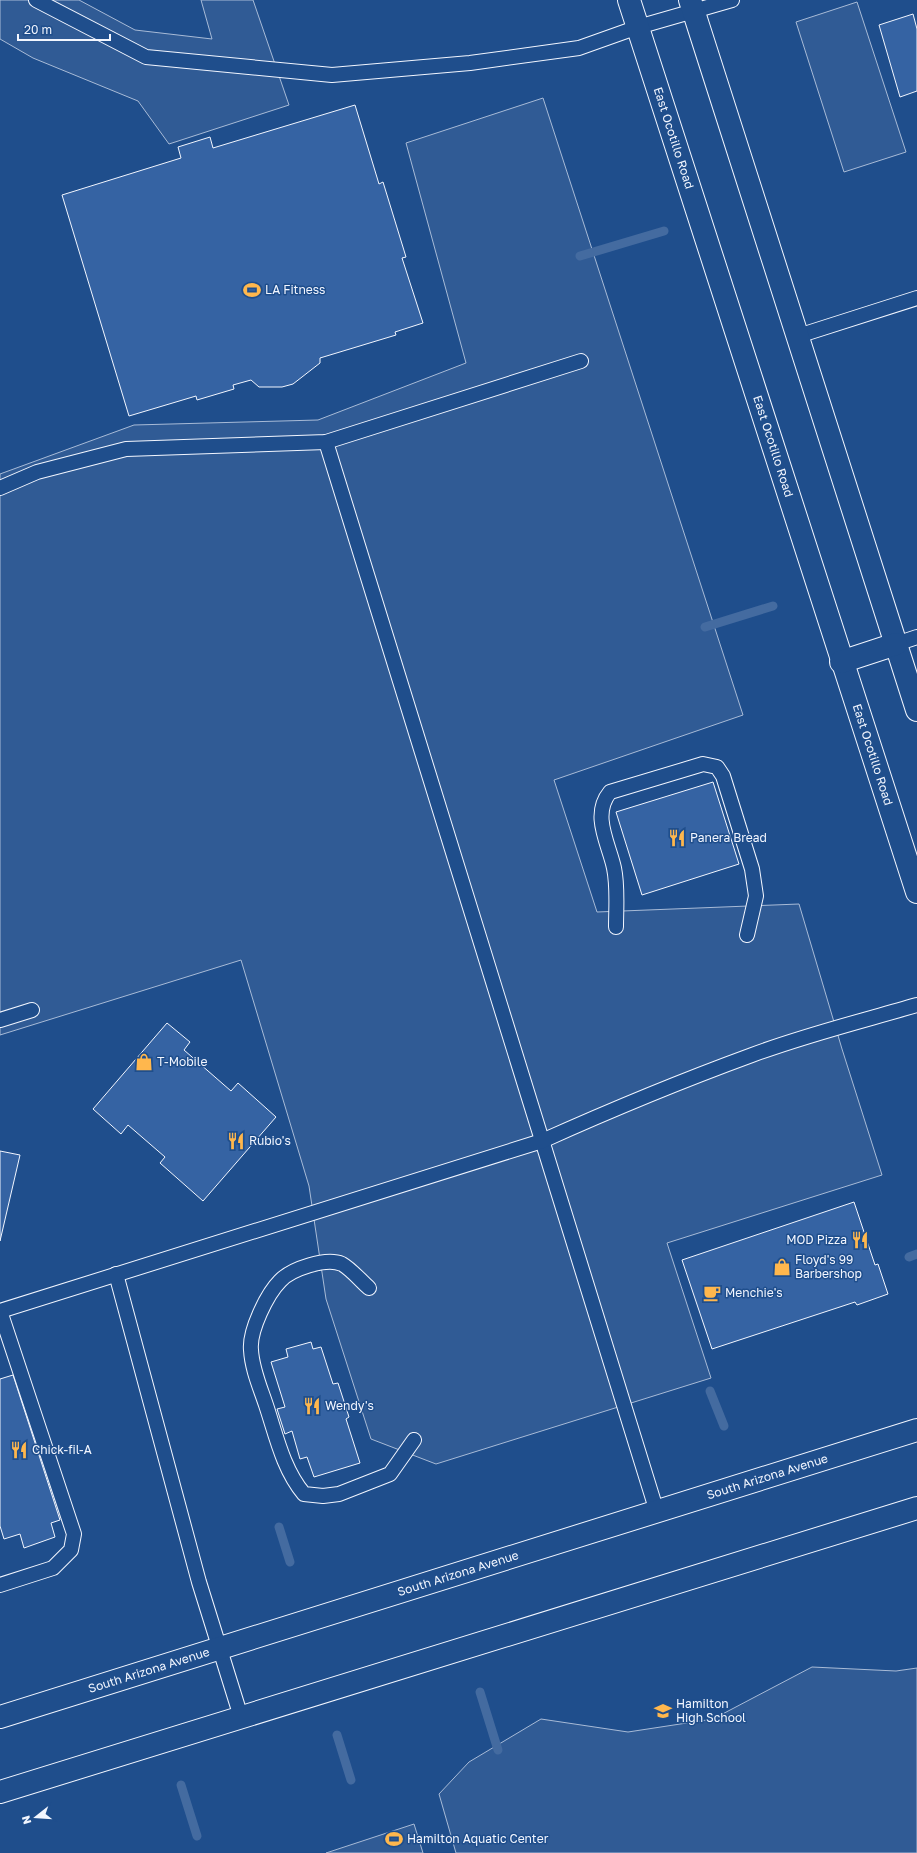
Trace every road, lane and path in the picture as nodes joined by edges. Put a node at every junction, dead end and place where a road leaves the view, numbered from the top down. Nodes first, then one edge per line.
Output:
1 (36, 0) edge
2 (630, 0) edge
3 (732, 0) edge
4 (692, 6) edge
5 (638, 27) junction
6 (917, 298) edge
7 (798, 336) junction
8 (581, 361) dead end
9 (326, 442) junction
10 (0, 488) edge
11 (917, 637) edge
12 (896, 644) junction
13 (841, 662) junction
14 (917, 710) edge
15 (917, 892) edge
16 (616, 927) dead end
17 (747, 935) dead end
18 (917, 1005) edge
19 (32, 1010) dead end
20 (0, 1020) edge
21 (542, 1141) junction
22 (116, 1274) junction
23 (369, 1288) dead end
24 (0, 1311) edge
25 (917, 1430) edge
26 (414, 1440) dead end
27 (917, 1508) edge
28 (657, 1512) junction
29 (0, 1585) edge
30 (218, 1649) junction
31 (0, 1717) edge
32 (241, 1717) junction
33 (0, 1792) edge

1 - 5 lane
2 - 5 main road, East Ocotillo Road
3 - 4 lane
4 - 5 lane
4 - 7 main road
5 - 13 main road, East Ocotillo Road
6 - 7 lane
7 - 12 main road
8 - 9 lane
9 - 10 lane
9 - 21 lane
11 - 12 lane
12 - 13 main road
12 - 14 main road
13 - 15 main road, East Ocotillo Road
16 - 17 lane
18 - 21 lane
19 - 20 lane
21 - 22 lane
21 - 28 lane
22 - 24 lane
22 - 30 lane
23 - 26 lane
24 - 29 lane
25 - 28 main road, South Arizona Avenue
27 - 32 main road
28 - 30 main road, South Arizona Avenue
30 - 31 main road, South Arizona Avenue
30 - 32 lane
32 - 33 main road

